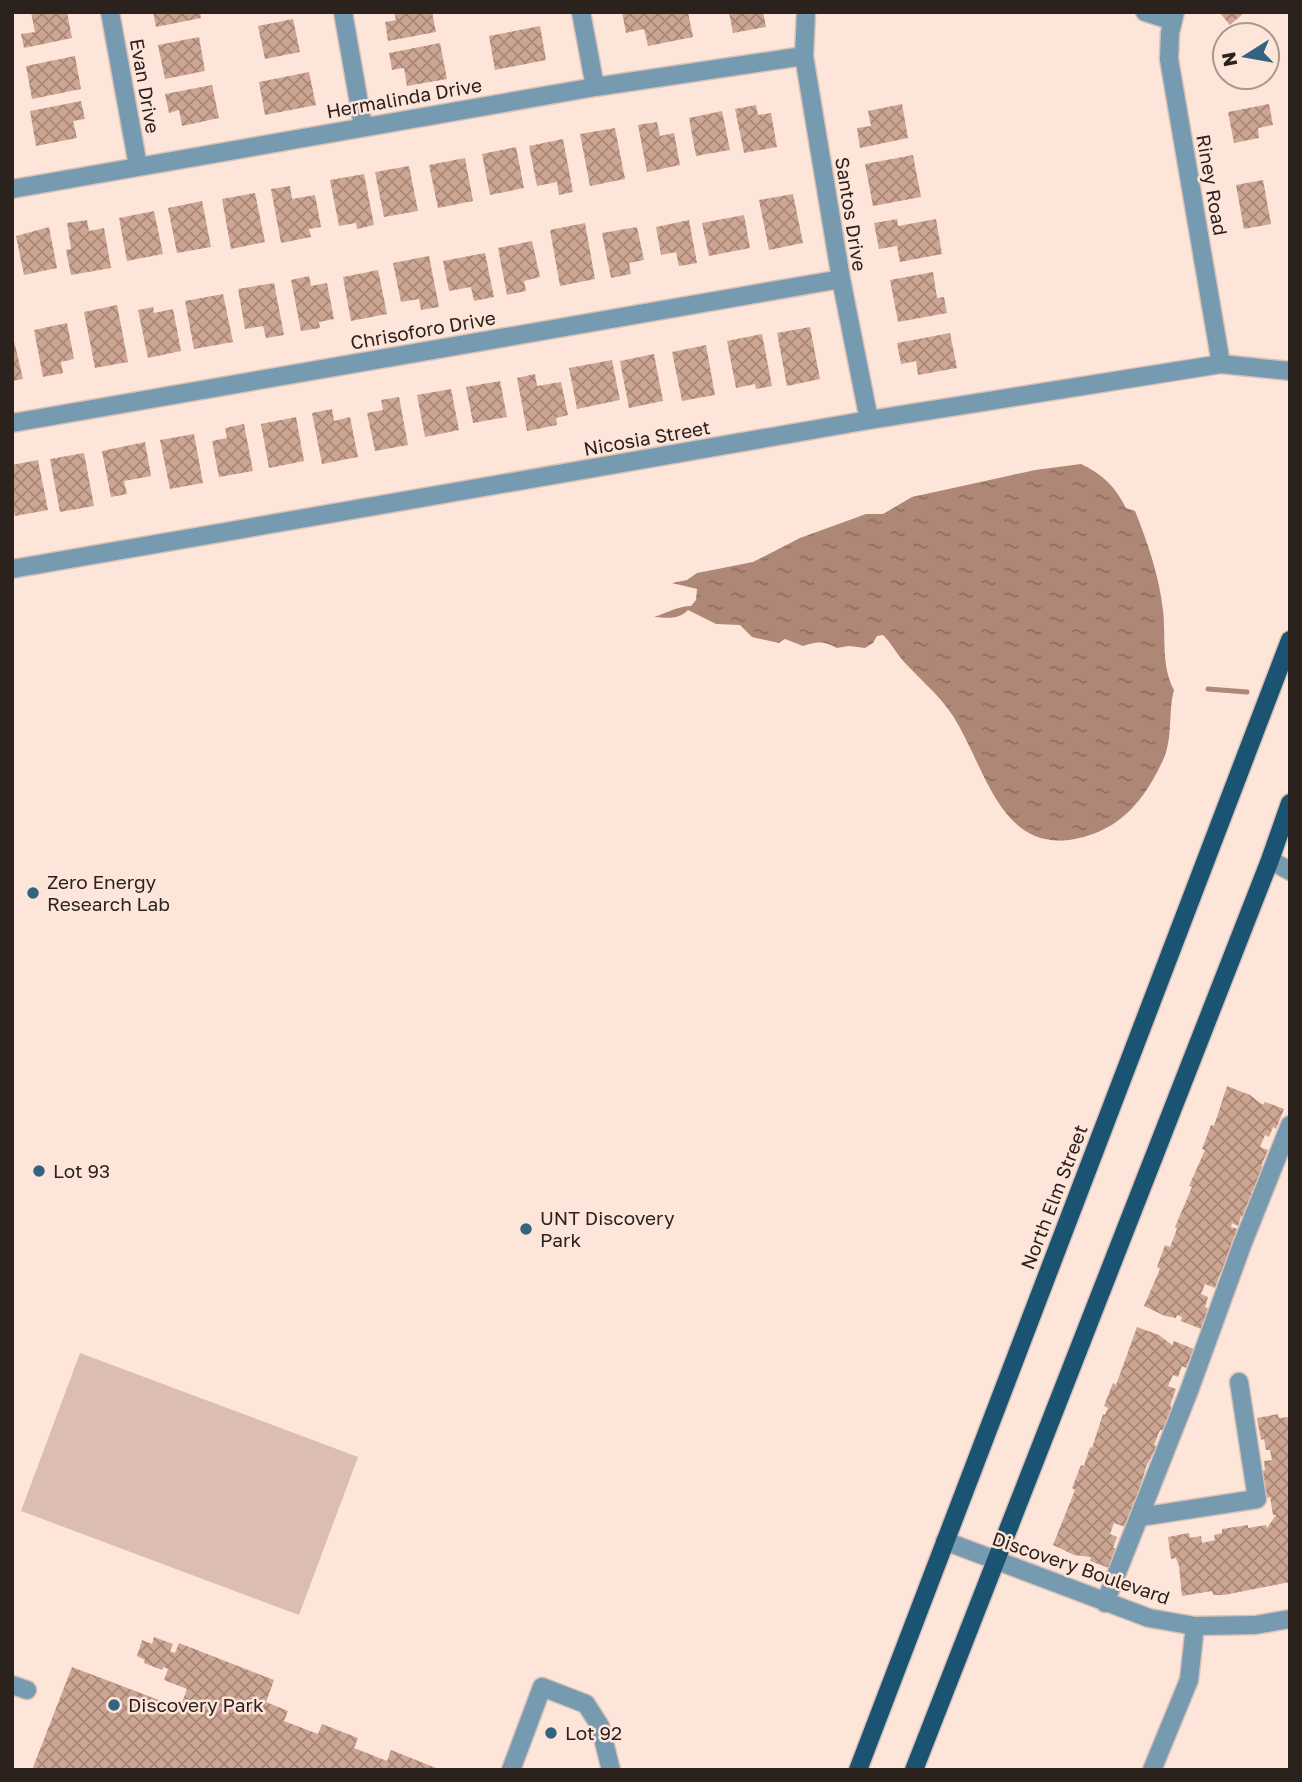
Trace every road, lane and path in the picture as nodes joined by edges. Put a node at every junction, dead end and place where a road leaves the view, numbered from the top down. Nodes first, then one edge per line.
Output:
1 (110, 12) edge
2 (342, 12) edge
3 (582, 12) edge
4 (806, 12) edge
5 (1145, 12) edge
6 (1174, 17) edge
7 (804, 56) junction
8 (595, 87) junction
9 (363, 127) junction
10 (138, 166) junction
11 (12, 189) edge
12 (841, 279) junction
13 (1221, 365) junction
14 (1290, 371) edge
15 (869, 420) junction
16 (12, 423) edge
17 (12, 569) edge
18 (1290, 640) edge
19 (1290, 803) edge
20 (1270, 860) junction
21 (1290, 871) edge
22 (1290, 1125) edge
23 (1239, 1382) dead end
24 (1140, 1517) junction
25 (945, 1541) junction
26 (995, 1561) junction
27 (1105, 1603) junction
28 (1290, 1619) edge
29 (1195, 1626) junction
30 (511, 1770) edge
31 (611, 1770) edge
32 (858, 1770) edge
33 (914, 1770) edge
34 (1152, 1770) edge

1 - 10 street, Evan Drive
2 - 9 street
3 - 8 street
4 - 7 street, Santos Drive
5 - 6 street
6 - 13 street, Riney Road
7 - 8 street, Hermalinda Drive
7 - 12 street, Santos Drive
8 - 9 street, Hermalinda Drive
9 - 10 street, Hermalinda Drive
10 - 11 street, Hermalinda Drive
12 - 15 street, Santos Drive
12 - 16 street, Chrisoforo Drive
13 - 14 street, Nicosia Street
13 - 15 street, Nicosia Street
15 - 17 street, Nicosia Street
18 - 25 main road, North Elm Street
19 - 20 main road
20 - 21 street
20 - 26 main road
22 - 24 street
23 - 24 street
24 - 27 street
25 - 26 street, Discovery Boulevard
25 - 32 main road, North Elm Street
26 - 27 street, Discovery Boulevard
26 - 33 main road
27 - 29 street, Discovery Boulevard
28 - 29 street, Discovery Boulevard
29 - 34 street
30 - 31 street

